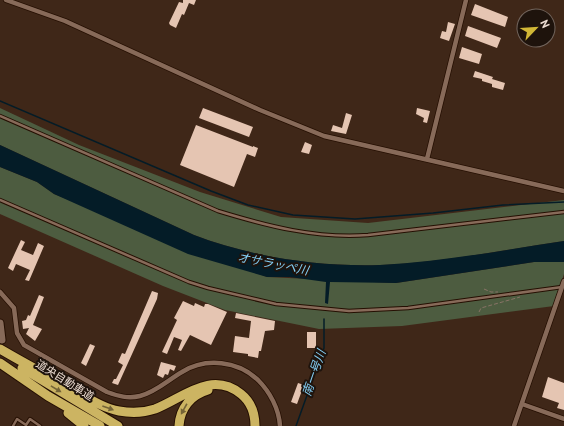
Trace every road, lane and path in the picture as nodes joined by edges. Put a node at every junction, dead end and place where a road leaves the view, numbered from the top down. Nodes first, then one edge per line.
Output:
1 (6, 0) edge
2 (466, 0) edge
3 (0, 116) edge
4 (427, 159) junction
5 (564, 191) edge
6 (0, 200) edge
7 (564, 212) edge
8 (563, 285) edge
9 (0, 292) edge
10 (0, 323) edge
11 (2, 340) dead end
12 (0, 351) edge
13 (0, 362) edge
14 (48, 396) junction
15 (522, 404) junction
16 (564, 419) edge
17 (13, 426) edge
18 (40, 426) edge
19 (84, 426) edge
20 (100, 426) edge
21 (118, 426) edge
22 (179, 426) edge
23 (250, 426) edge
24 (255, 426) edge
25 (280, 426) edge
26 (514, 426) edge

1 - 4 street
2 - 4 street
3 - 7 lane
4 - 5 street
6 - 8 lane
8 - 15 street
9 - 25 street
10 - 11 main road
12 -> 21 highway, 道央自動車道
12 -> 24 highway
13 - 14 highway, 道央自動車道
14 - 19 highway
14 - 20 highway, 道央自動車道
15 - 16 street
15 - 26 street
17 - 18 lane
23 -> 22 highway

